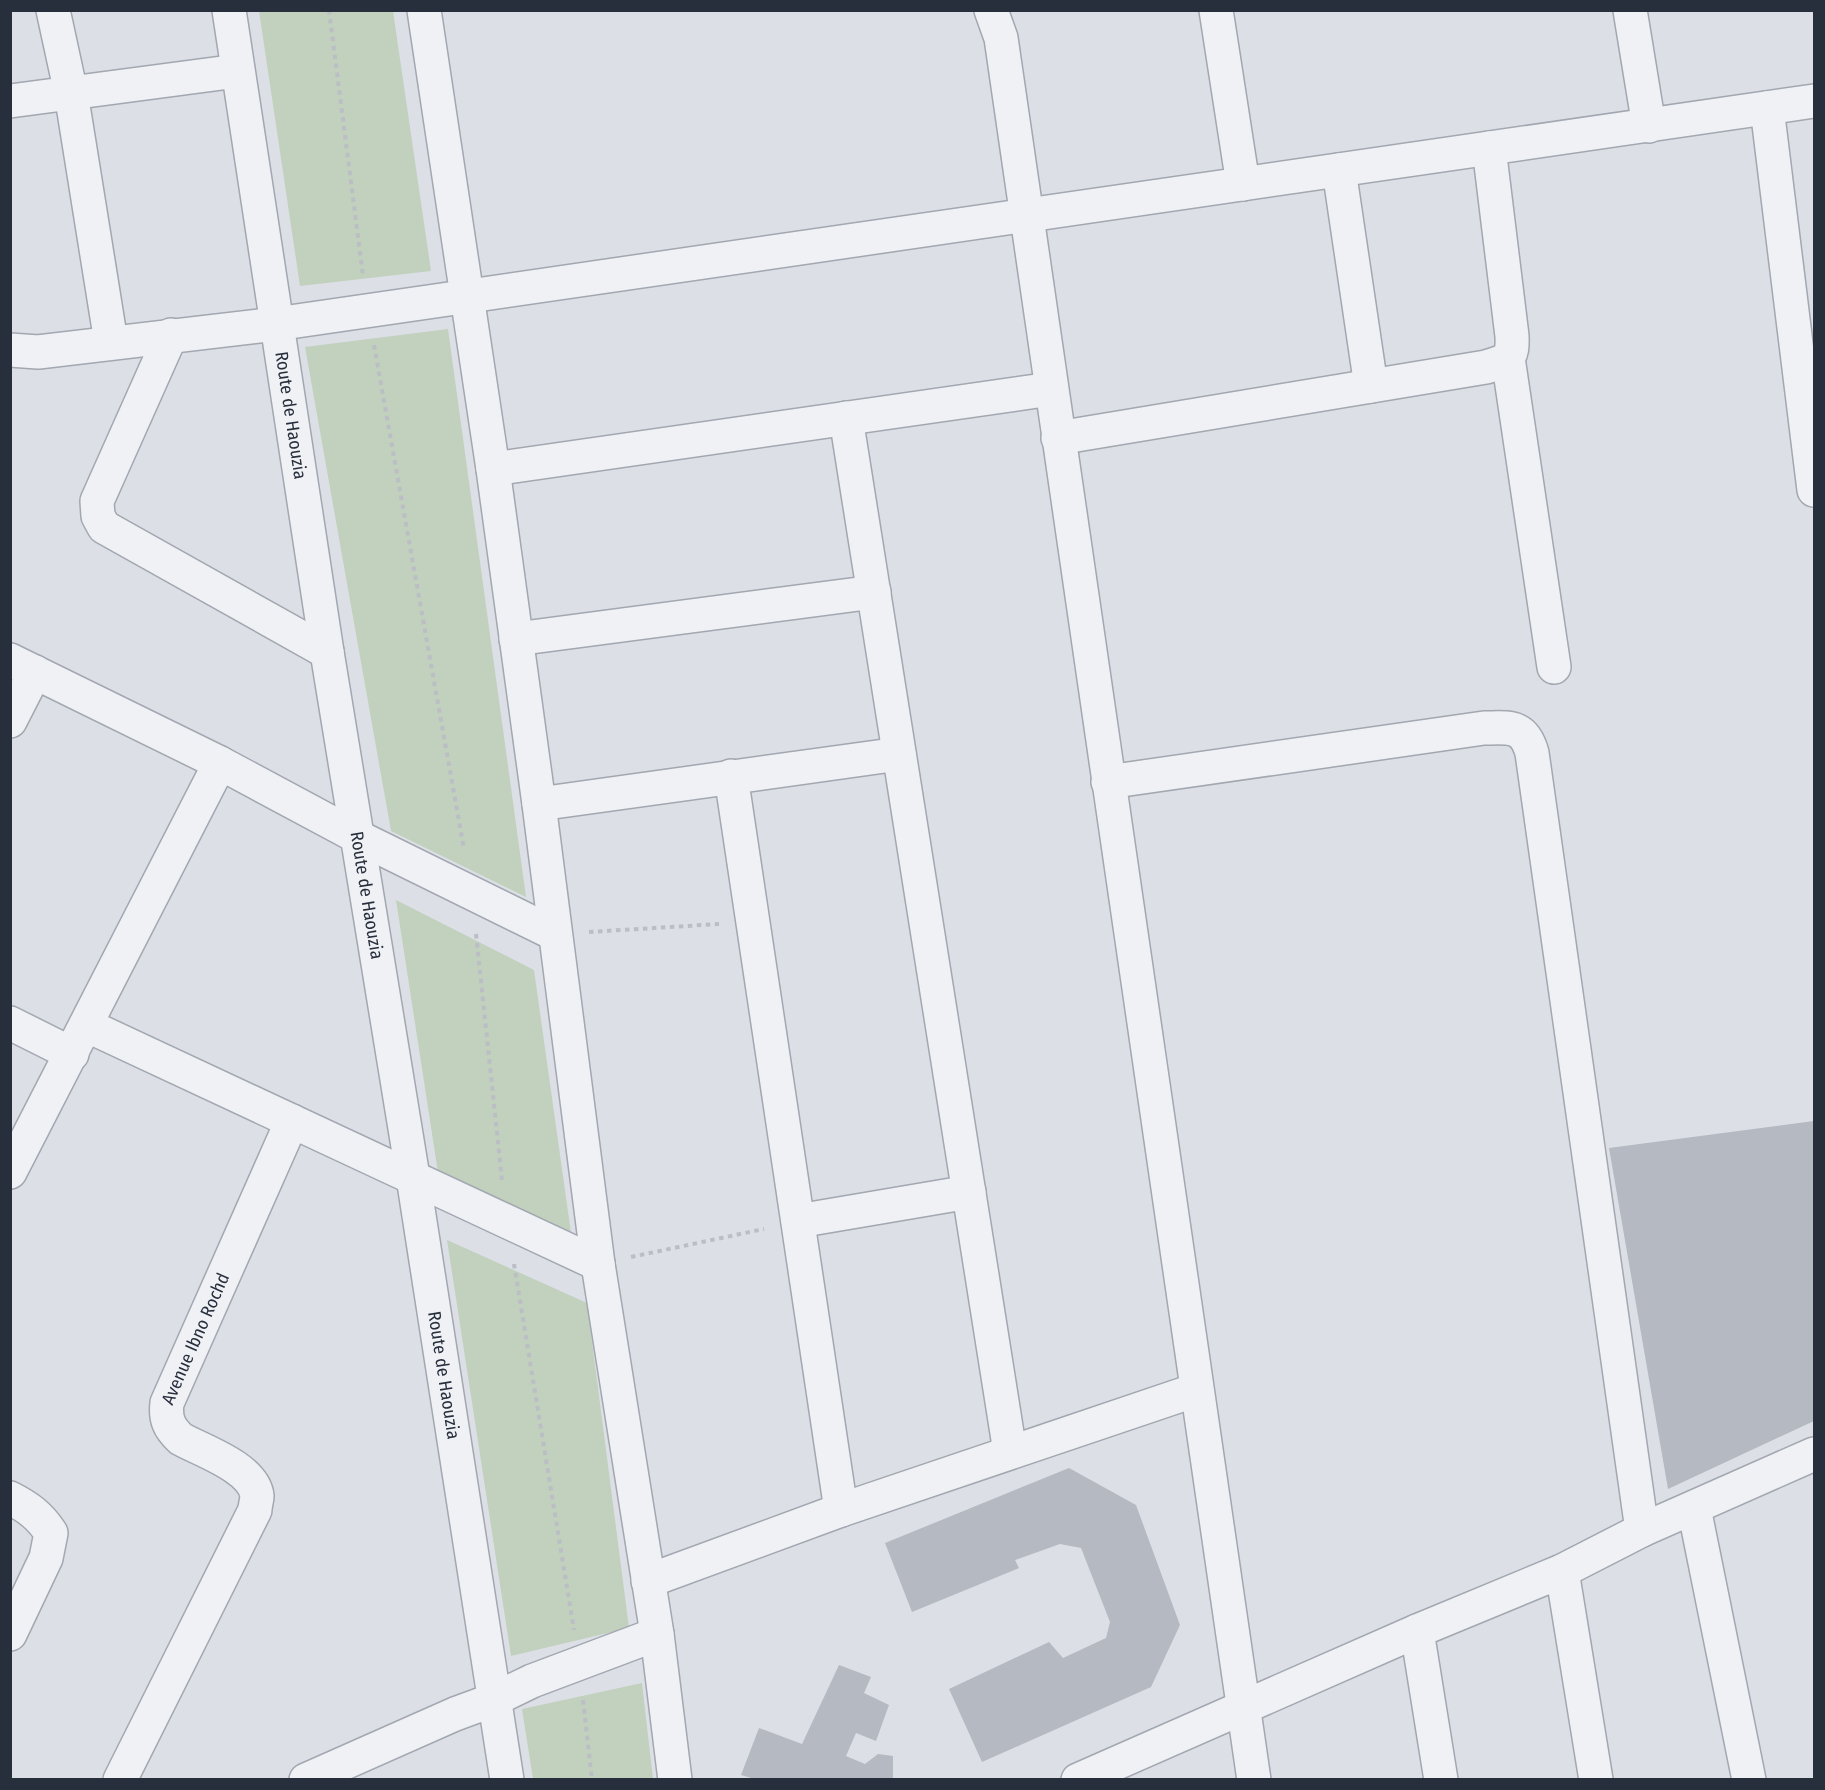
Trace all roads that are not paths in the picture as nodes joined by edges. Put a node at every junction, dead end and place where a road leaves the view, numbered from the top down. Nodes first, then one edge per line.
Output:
1 (53, 10) edge
2 (229, 10) edge
3 (424, 10) edge
4 (991, 10) edge
5 (1216, 10) edge
6 (1630, 10) edge
7 (237, 71) junction
8 (70, 93) junction
9 (10, 101) edge
10 (1815, 101) edge
11 (1767, 108) junction
12 (1649, 126) junction
13 (1489, 148) junction
14 (1339, 170) junction
15 (1243, 184) junction
16 (1027, 216) junction
17 (468, 296) junction
18 (276, 324) junction
19 (171, 335) junction
20 (111, 342) junction
21 (10, 350) edge
22 (1508, 358) junction
23 (1371, 386) junction
24 (1051, 388) junction
25 (846, 418) junction
26 (1058, 438) junction
27 (493, 469) junction
28 (1814, 480) edge
29 (874, 592) junction
30 (516, 639) junction
31 (327, 652) junction
32 (23, 666) edge
33 (1554, 667) dead end
34 (10, 721) edge
35 (899, 754) junction
36 (220, 763) junction
37 (731, 776) junction
38 (1108, 782) junction
39 (539, 804) junction
40 (357, 837) junction
41 (555, 934) junction
42 (10, 1023) edge
43 (79, 1040) junction
44 (292, 1121) junction
45 (10, 1172) edge
46 (413, 1177) junction
47 (969, 1192) junction
48 (798, 1221) junction
49 (598, 1264) junction
50 (1196, 1390) junction
51 (1010, 1452) junction
52 (1815, 1454) edge
53 (10, 1498) edge
54 (1694, 1508) junction
55 (841, 1510) junction
56 (1642, 1530) junction
57 (1562, 1571) junction
58 (648, 1581) junction
59 (1417, 1630) junction
60 (10, 1634) edge
61 (657, 1634) junction
62 (493, 1700) junction
63 (1242, 1707) junction
64 (120, 1779) edge
65 (306, 1779) edge
66 (507, 1779) edge
67 (675, 1779) edge
68 (1078, 1779) edge
69 (1254, 1779) edge
70 (1441, 1779) edge
71 (1596, 1779) edge
72 (1749, 1779) edge

1 - 8 street
2 - 7 street, Route de Haouzia
3 - 17 street
4 - 16 street
5 - 15 street
6 - 12 street
7 - 8 street
7 - 18 street, Route de Haouzia
8 - 9 street
8 - 20 street
10 - 11 street
11 - 12 street
11 - 28 street
12 - 13 street
13 - 14 street
13 - 22 street
14 - 15 street
14 - 23 street
15 - 16 street
16 - 17 street
16 - 24 street
17 - 18 street
17 - 27 street
18 - 19 street
18 - 31 street, Route de Haouzia
19 - 20 street
19 - 31 street
20 - 21 street
22 - 23 street
22 - 33 street
23 - 26 street
24 - 25 street
24 - 26 street
25 - 27 street
25 - 29 street
26 - 38 street
27 - 30 street
29 - 30 street
29 - 35 street
30 - 39 street
31 - 40 street, Route de Haouzia
32 - 34 street
32 - 36 street
35 - 37 street
35 - 47 street
36 - 40 street
36 - 43 street
37 - 39 street
37 - 48 street
38 - 50 street
38 - 56 street
39 - 41 street
40 - 41 street
40 - 46 street, Route de Haouzia
41 - 49 street
42 - 43 street
43 - 44 street
43 - 45 street
44 - 46 street
44 - 64 street, Avenue Ibno Rochd
46 - 49 street
46 - 62 street, Route de Haouzia
47 - 48 street
47 - 51 street
48 - 55 street
49 - 58 street
50 - 51 street
50 - 63 street
51 - 55 street
52 - 54 street
53 - 60 street
54 - 56 street
54 - 72 street
55 - 58 street
56 - 57 street
57 - 59 street
57 - 71 street
58 - 61 street
59 - 63 street
59 - 70 street
61 - 62 street
61 - 67 street
62 - 65 street
62 - 66 street, Route de Haouzia
63 - 68 street
63 - 69 street

